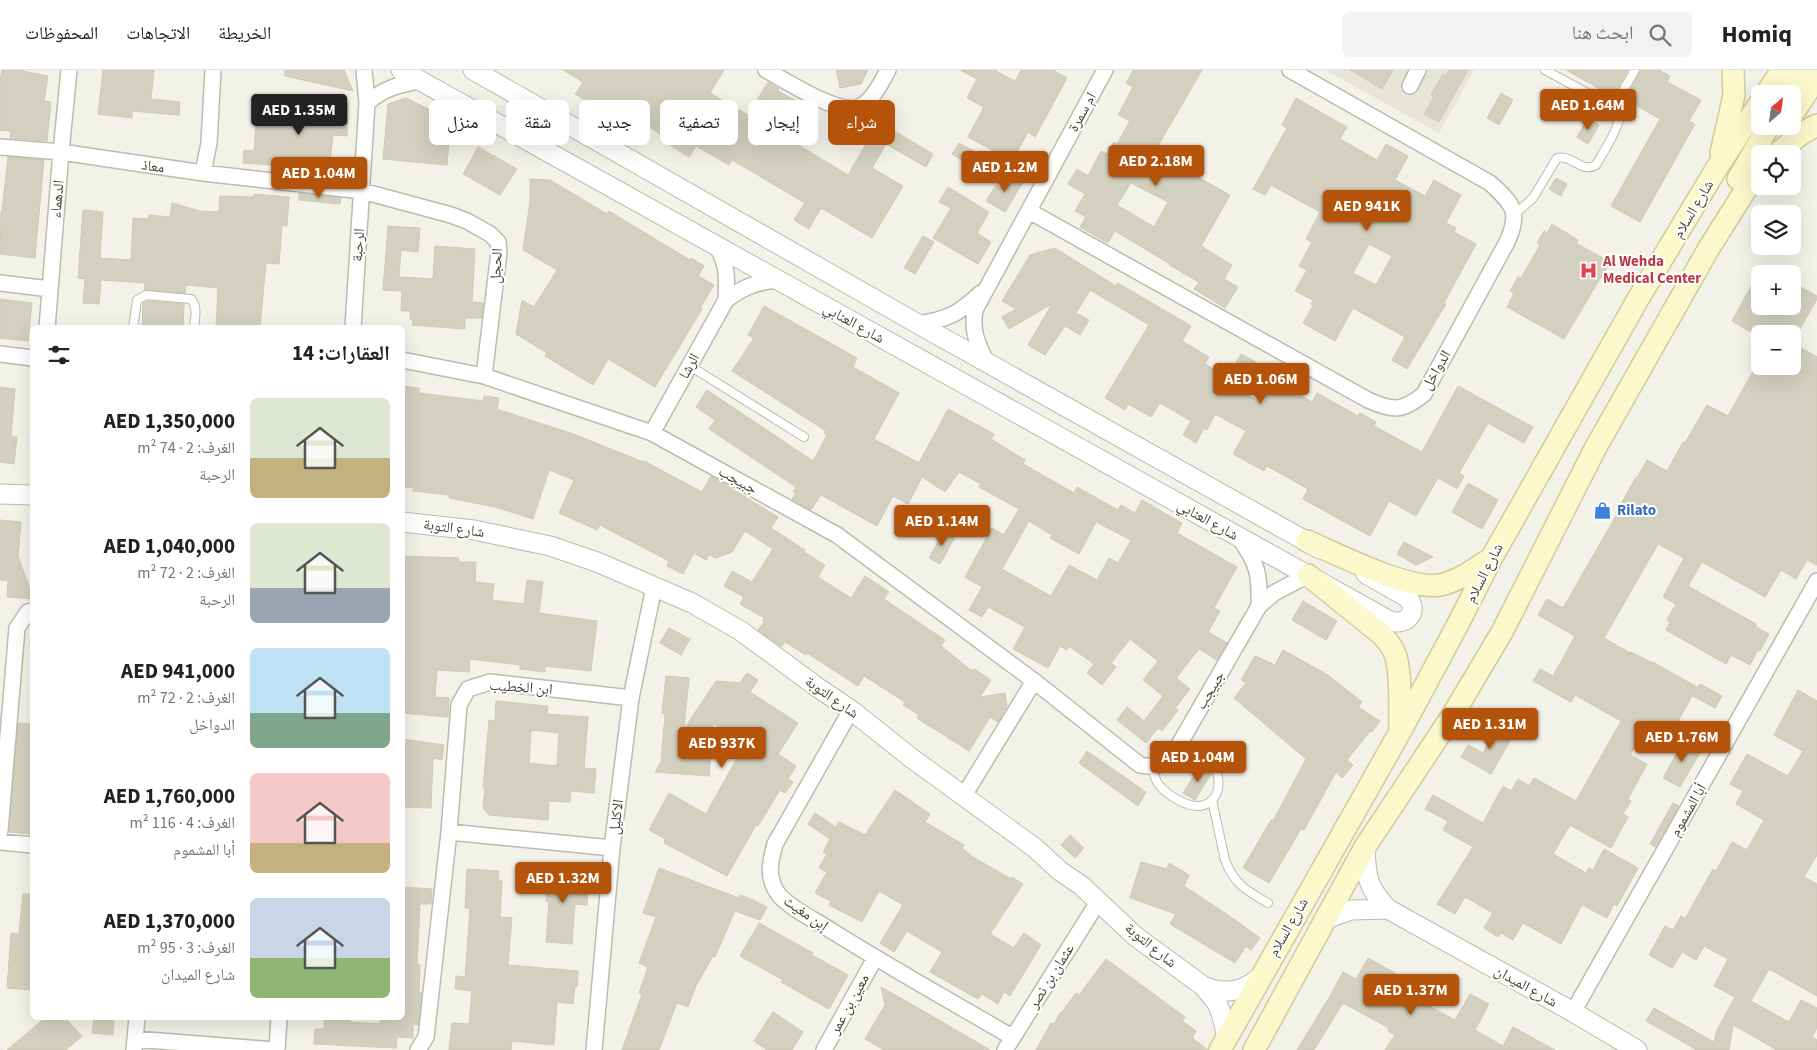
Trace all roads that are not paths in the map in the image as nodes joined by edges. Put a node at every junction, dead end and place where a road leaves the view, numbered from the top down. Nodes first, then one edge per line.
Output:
1 (70, 70) edge
2 (213, 70) edge
3 (364, 70) edge
4 (400, 70) edge
5 (472, 70) edge
6 (766, 70) edge
7 (888, 70) edge
8 (1106, 70) edge
9 (1290, 70) edge
10 (1418, 70) edge
11 (1545, 70) edge
12 (1635, 70) edge
13 (1733, 70) edge
14 (1782, 70) edge
15 (1803, 70) edge
16 (1817, 77) edge
17 (420, 81) junction
18 (1772, 85) edge
19 (1795, 85) edge
20 (1410, 86) dead end
21 (1618, 99) junction
22 (1801, 101) edge
23 (367, 103) junction
24 (1751, 116) edge
25 (1817, 125) edge
26 (1764, 135) edge
27 (1788, 145) edge
28 (0, 147) edge
29 (61, 152) junction
30 (1718, 166) junction
31 (203, 173) junction
32 (1751, 181) edge
33 (362, 190) junction
34 (1029, 211) junction
35 (1514, 215) junction
36 (716, 246) junction
37 (1709, 248) junction
38 (777, 280) junction
39 (0, 283) edge
40 (987, 286) junction
41 (50, 289) junction
42 (726, 300) junction
43 (918, 324) junction
44 (47, 325) edge
45 (133, 325) edge
46 (194, 325) edge
47 (353, 325) edge
48 (0, 354) edge
49 (30, 358) edge
50 (405, 361) edge
51 (987, 363) junction
52 (690, 366) junction
53 (484, 376) junction
54 (652, 433) junction
55 (804, 437) dead end
56 (0, 494) edge
57 (30, 495) edge
58 (405, 522) edge
59 (1238, 537) junction
60 (1307, 541) junction
61 (1491, 559) junction
62 (1308, 575) junction
63 (1817, 581) edge
64 (654, 587) junction
65 (1260, 606) junction
66 (30, 611) edge
67 (1034, 681) junction
68 (631, 698) junction
69 (851, 710) junction
70 (1400, 732) junction
71 (1181, 740) junction
72 (1152, 767) junction
73 (963, 797) junction
74 (1212, 800) junction
75 (0, 830) edge
76 (449, 832) junction
77 (0, 842) edge
78 (30, 845) edge
79 (1365, 847) junction
80 (612, 848) junction
81 (1098, 902) junction
82 (1268, 903) dead end
83 (1388, 909) junction
84 (1325, 919) junction
85 (875, 958) junction
86 (1259, 978) junction
87 (1203, 986) junction
88 (1573, 1012) junction
89 (137, 1020) edge
90 (279, 1020) edge
91 (135, 1044) edge
92 (1009, 1044) edge
93 (1223, 1044) edge
94 (276, 1050) edge
95 (418, 1050) edge
96 (594, 1050) edge
97 (824, 1050) edge
98 (1254, 1050) edge
99 (1637, 1050) edge

1 - 29 street, الدهماء
2 - 31 street
3 - 23 street, الرحبة
4 - 17 street, شارع العنابي
5 - 43 street, شارع العنابي
6 - 7 street
8 - 34 street, ام سمرة
9 - 35 street
10 - 20 street
11 - 21 lane
12 - 21 lane
13 - 30 main road
14 - 18 main road
15 - 19 main road
16 - 22 main road
17 - 23 street
17 - 36 street, شارع العنابي
21 - 35 lane
23 - 33 street, الرحبة
24 - 30 main road, شارع السلام
25 - 27 main road
26 - 37 main road
28 - 29 street, معاذ
29 - 31 street, معاذ
29 - 41 street, الدهماء
30 - 61 main road, شارع السلام
31 - 33 street, معاذ
32 - 37 main road, شارع السلام
33 - 47 street, الرحبة
33 - 53 street, الحجل
34 - 35 street, الدواخل
34 - 40 street, ام سمرة
36 - 38 street, شارع العنابي
36 - 42 street, الرشا
37 - 79 main road, شارع السلام
38 - 42 street, الرشا
38 - 59 street, شارع العنابي
39 - 41 street
40 - 43 street, ام سمرة
40 - 51 street, ام سمرة
41 - 44 street, الدهماء
42 - 52 street, الرشا
43 - 51 street, شارع العنابي
45 - 46 lane
48 - 49 street
50 - 53 street, جبيجب
51 - 60 street, شارع العنابي
52 - 54 street, الرشا
52 - 55 lane
53 - 54 street, جبيجب
54 - 67 street, جبيجب
56 - 57 street
58 - 64 street, شارع التوبة
59 - 62 street, شارع العنابي
59 - 65 street
60 - 61 main road
60 - 62 street, شارع العنابي
61 - 70 main road, شارع السلام
62 - 65 street, جبيجب
62 - 70 main road
63 - 88 street, أبا المشموم
64 - 68 street, الاكليل
64 - 69 street, شارع التوبة
65 - 71 street, جبيجب
66 - 75 street
67 - 72 street, جبيجب
67 - 73 street
68 - 76 street, ابن الخطيب
68 - 80 street, الاكليل
69 - 73 street, شارع التوبة
69 - 85 street, إبن مغيث
70 - 86 main road, شارع السلام
71 - 72 street, جبيجب
71 - 74 lane
72 - 74 lane
73 - 81 street, شارع التوبة
74 - 82 lane
76 - 80 street
76 - 95 street, ابن الخطيب
77 - 78 street
79 - 83 street, شارع الميدان
79 - 84 main road, شارع السلام
80 - 96 street, الاكليل
81 - 87 street, شارع التوبة
81 - 92 street, عثمان بن نصر
83 - 84 street
83 - 88 street, شارع الميدان
84 - 98 main road, شارع السلام
85 - 92 street, إبن مغيث
85 - 97 street, معين بن عمر
86 - 87 street, شارع التوبة
86 - 93 main road, شارع السلام
87 - 93 street, شارع التوبة
88 - 99 street, شارع الميدان
89 - 91 street
90 - 94 street
91 - 94 street

